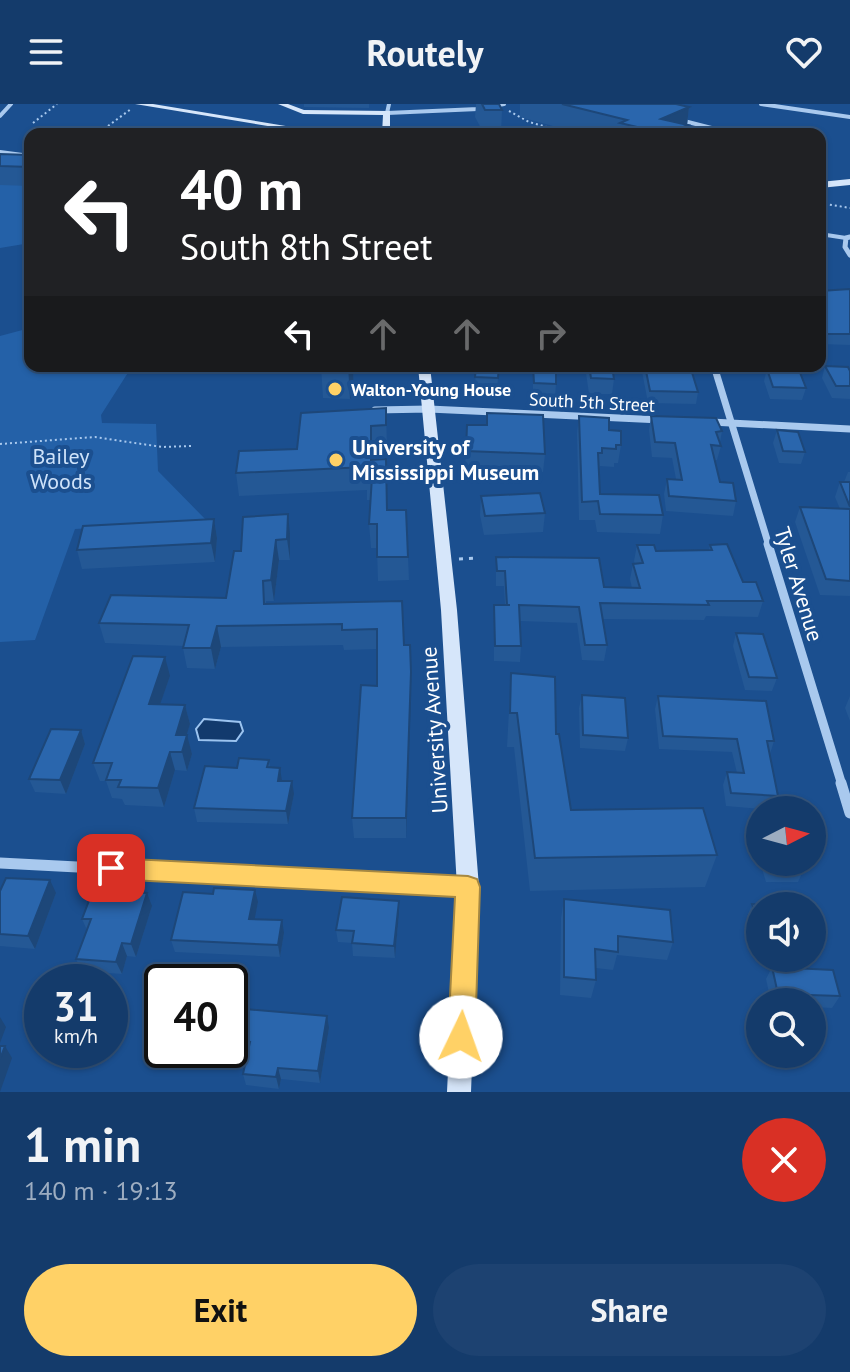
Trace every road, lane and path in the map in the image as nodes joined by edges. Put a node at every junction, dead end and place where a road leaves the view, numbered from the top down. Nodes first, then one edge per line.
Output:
1 (11, 104) edge
2 (57, 104) edge
3 (139, 104) edge
4 (282, 104) edge
5 (762, 105) edge
6 (503, 106) edge
7 (388, 108) edge
8 (122, 115) dead end
9 (0, 116) edge
10 (850, 117) edge
11 (673, 120) edge
12 (33, 123) dead end
13 (108, 126) dead end
14 (292, 128) edge
15 (386, 128) edge
16 (550, 128) edge
17 (711, 128) edge
18 (0, 152) edge
19 (24, 155) edge
20 (850, 182) edge
21 (826, 184) edge
22 (826, 204) edge
23 (850, 208) edge
24 (826, 235) edge
25 (848, 237) edge
26 (850, 255) edge
27 (425, 372) edge
28 (716, 372) edge
29 (429, 409) junction
30 (366, 410) edge
31 (674, 420) edge
32 (705, 422) edge
33 (731, 423) junction
34 (850, 429) edge
35 (0, 444) edge
36 (192, 446) dead end
37 (479, 558) dead end
38 (459, 559) dead end
39 (850, 813) edge
40 (0, 863) edge
41 (468, 887) junction
42 (459, 1092) edge

1 - 9 street
2 - 12 path
3 - 14 street
4 - 7 street
5 - 10 street
6 - 7 street
6 - 16 path
7 - 15 street
8 - 13 path
11 - 17 street
18 - 19 street
20 - 21 street
22 - 23 path
24 - 25 lane
25 - 26 street
27 - 29 street, University Avenue
28 - 33 street, Tyler Avenue
29 - 30 street, South 5th Street
29 - 31 street, South 5th Street
29 - 41 street, University Avenue
32 - 33 street
33 - 34 street
33 - 39 street, Tyler Avenue
35 - 36 path
37 - 38 path
40 - 41 street
41 - 42 street, University Avenue

